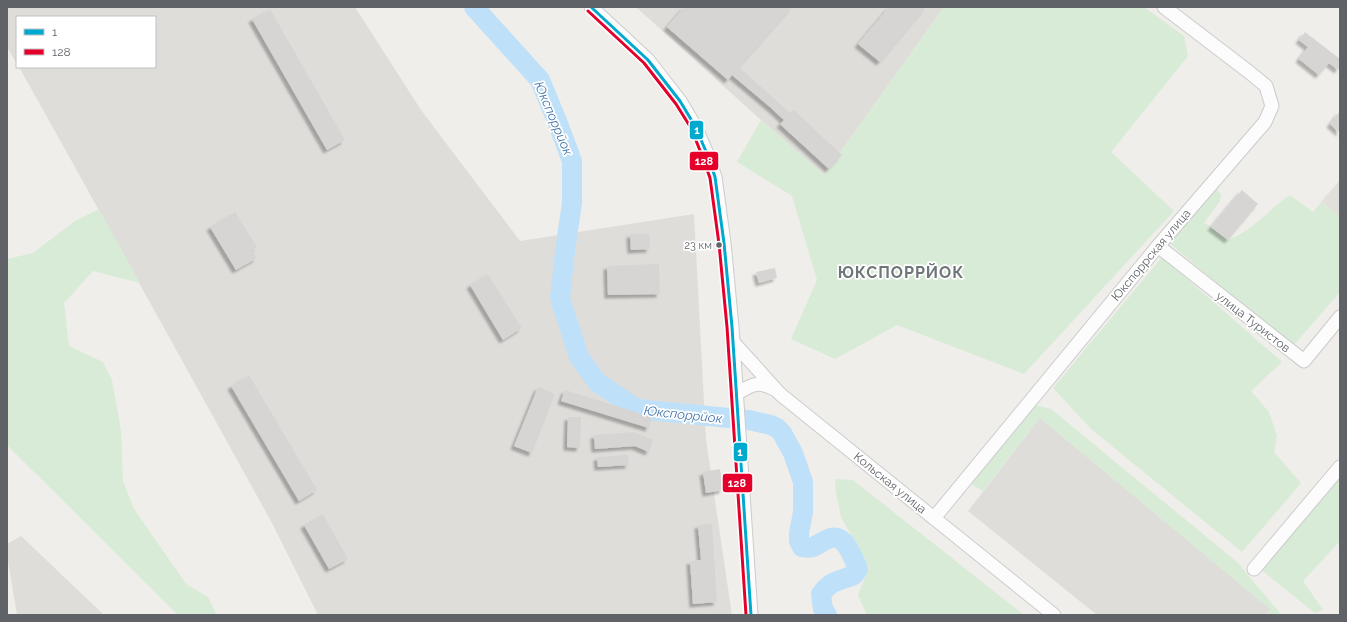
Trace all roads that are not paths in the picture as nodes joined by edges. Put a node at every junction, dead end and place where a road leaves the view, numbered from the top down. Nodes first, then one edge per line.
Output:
1 (591, 7) edge
2 (1164, 7) edge
3 (1158, 246) junction
4 (1340, 317) edge
5 (733, 342) junction
6 (780, 394) junction
7 (737, 399) junction
8 (1340, 467) edge
9 (934, 518) junction
10 (1254, 568) dead end
11 (751, 615) edge
12 (1054, 615) edge

1 - 5 street
2 - 3 street, Юкспоррская улица
3 - 4 street, улица Туристов
3 - 9 street, Юкспоррская улица
5 - 6 street, Кольская улица
5 - 7 street
6 - 7 street
6 - 9 street, Кольская улица
7 - 11 street
8 - 10 street
9 - 12 street, Кольская улица

